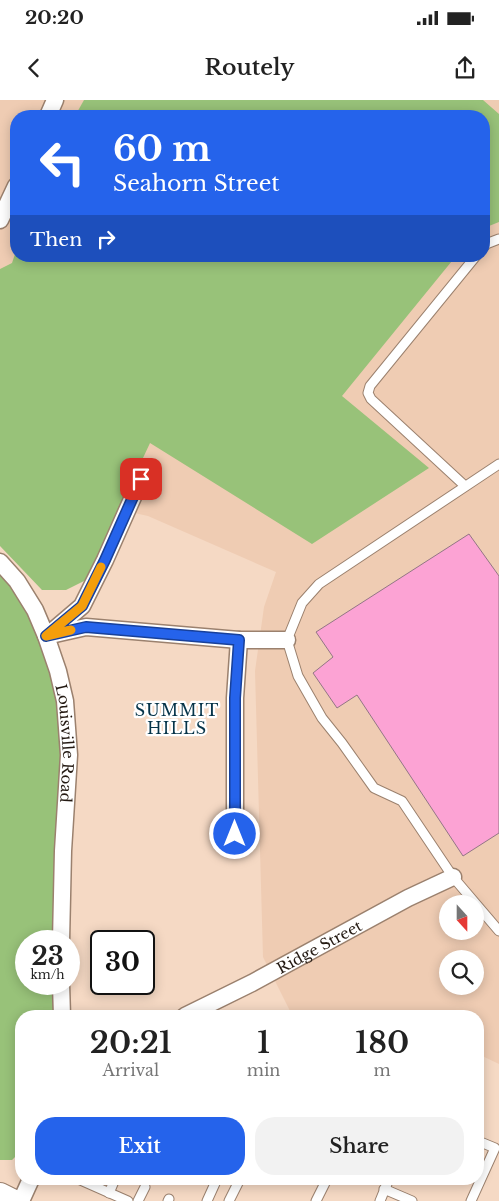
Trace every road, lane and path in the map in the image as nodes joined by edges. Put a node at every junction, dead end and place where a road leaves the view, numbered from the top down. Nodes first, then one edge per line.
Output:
1 (10, 199) edge
2 (0, 220) edge
3 (471, 262) edge
4 (499, 464) edge
5 (141, 479) dead end
6 (465, 486) junction
7 (0, 562) edge
8 (46, 636) junction
9 (239, 640) junction
10 (287, 640) junction
11 (235, 834) dead end
12 (453, 877) junction
13 (61, 930) edge
14 (499, 931) edge
15 (61, 995) edge
16 (62, 1010) edge
17 (198, 1010) edge
18 (484, 1144) edge
19 (484, 1172) edge
20 (28, 1185) edge
21 (91, 1185) edge
22 (112, 1185) edge
23 (215, 1185) edge
24 (237, 1185) edge
25 (324, 1185) edge
26 (386, 1185) edge
27 (479, 1185) edge
28 (145, 1186) dead end
29 (384, 1189) junction
30 (109, 1193) junction
31 (0, 1195) edge
32 (12, 1201) edge
33 (21, 1201) edge
34 (128, 1201) edge
35 (138, 1201) edge
36 (209, 1201) edge
37 (229, 1201) edge
38 (316, 1201) edge
39 (380, 1201) edge
40 (412, 1201) edge
41 (472, 1201) edge

1 - 2 street
3 - 6 lane
4 - 6 lane
5 - 8 street
6 - 10 lane
7 - 8 street, Louisville Road
8 - 9 street
8 - 13 street, Louisville Road
9 - 10 street
9 - 11 street
10 - 12 lane
12 - 14 lane
12 - 17 street, Ridge Street
15 - 16 street
18 - 19 lane
20 - 33 street
21 - 30 lane
22 - 30 lane
23 - 36 lane
24 - 37 lane
25 - 38 lane
26 - 29 lane
27 - 41 lane
28 - 35 lane
29 - 39 lane
29 - 40 lane
30 - 34 lane
31 - 32 main road

